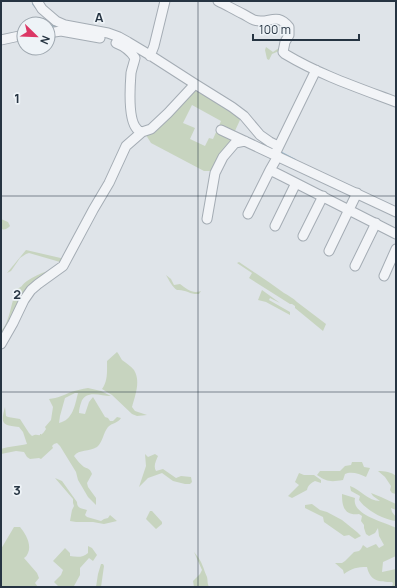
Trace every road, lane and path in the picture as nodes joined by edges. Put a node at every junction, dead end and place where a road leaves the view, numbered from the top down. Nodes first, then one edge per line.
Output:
1 (37, 1) edge
2 (165, 1) edge
3 (218, 1) edge
4 (56, 31) edge
5 (16, 37) edge
6 (1, 40) edge
7 (150, 56) junction
8 (316, 70) junction
9 (194, 84) junction
10 (396, 102) edge
11 (221, 130) dead end
12 (142, 132) junction
13 (245, 141) junction
14 (277, 152) junction
15 (270, 170) junction
16 (296, 183) junction
17 (357, 193) junction
18 (323, 196) junction
19 (349, 210) junction
20 (396, 212) edge
21 (248, 214) dead end
22 (207, 219) dead end
23 (376, 223) junction
24 (275, 226) dead end
25 (396, 234) edge
26 (303, 236) dead end
27 (396, 249) edge
28 (329, 251) dead end
29 (355, 266) dead end
30 (384, 276) dead end
31 (1, 344) edge

1 - 7 street
2 - 7 street
3 - 8 street
4 - 12 street
5 - 6 street
7 - 9 street
8 - 10 street
8 - 14 street
9 - 12 street
9 - 14 street
11 - 13 street
12 - 31 street
13 - 14 street
13 - 22 street
14 - 15 street
14 - 17 street
15 - 16 street
15 - 21 street
16 - 18 street
16 - 24 street
17 - 19 street
17 - 20 street
18 - 19 street
18 - 26 street
19 - 23 street
19 - 28 street
23 - 25 street
23 - 29 street
27 - 30 street

